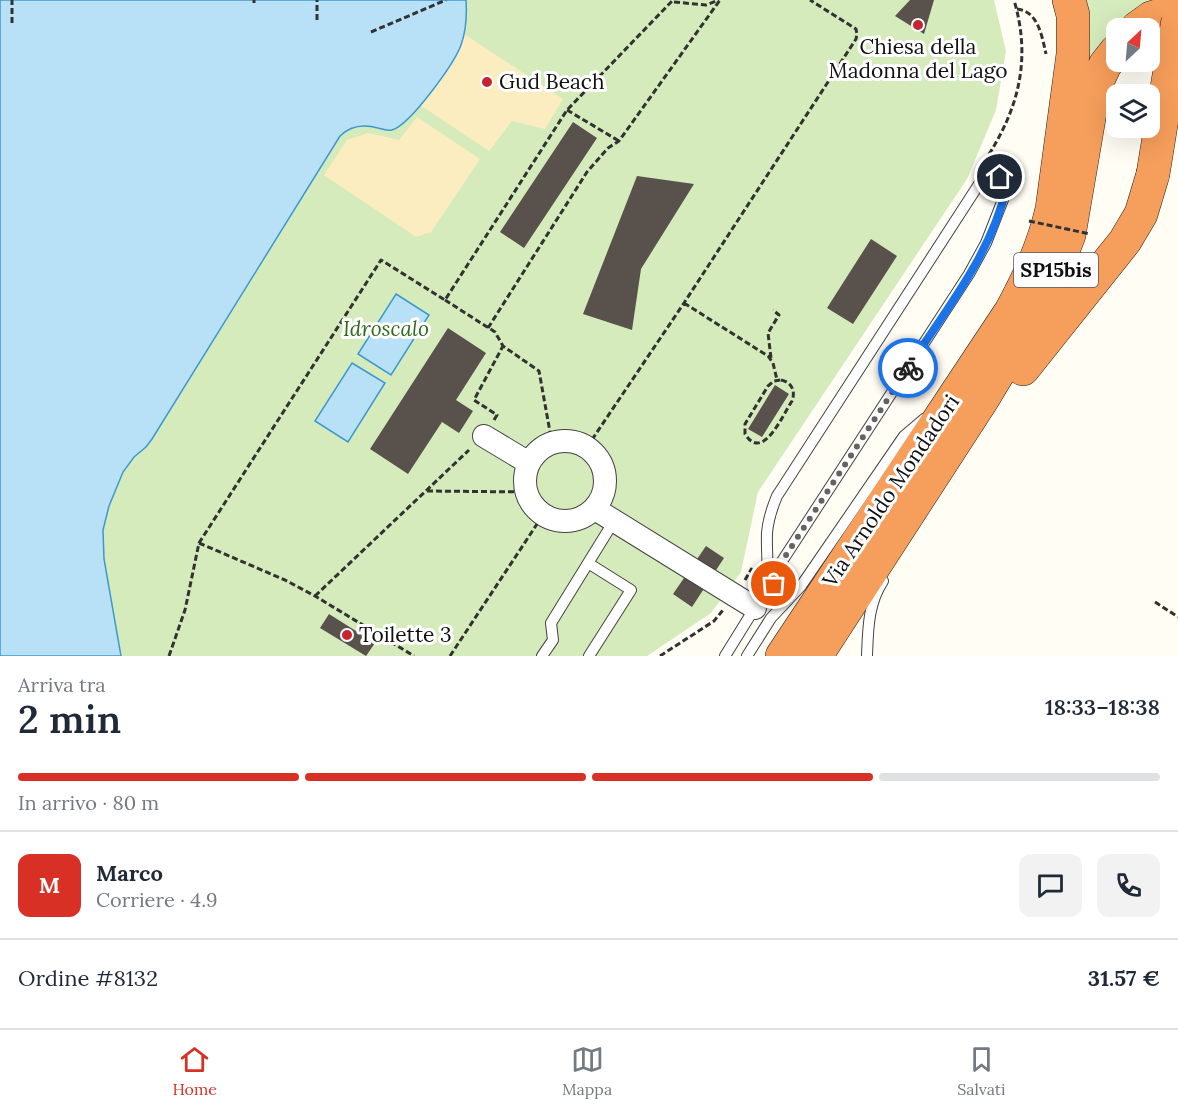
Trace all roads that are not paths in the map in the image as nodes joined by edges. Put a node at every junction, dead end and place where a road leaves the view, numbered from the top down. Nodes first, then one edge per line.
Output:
1 (1070, 0) edge
2 (1178, 9) edge
3 (1151, 18) edge
4 (1178, 20) edge
5 (1106, 65) edge
6 (961, 386) junction
7 (484, 436) road end
8 (529, 463) junction
9 (931, 487) junction
10 (595, 508) junction
11 (614, 520) junction
12 (588, 563) junction
13 (890, 571) dead end
14 (801, 586) junction
15 (783, 591) junction
16 (758, 603) junction
17 (542, 656) edge
18 (589, 656) edge
19 (725, 656) edge
20 (747, 656) edge
21 (782, 656) edge
22 (816, 656) edge
23 (867, 656) edge

1 - 6 highway, SP15bis
2 - 3 highway
4 - 9 highway, SP15bis, bridge
5 - 9 highway, SP15bis
6 - 14 lane
6 - 21 highway, Via Arnoldo Mondadori / SP15bis
7 - 8 street
8 - 10 street
8 - 10 street
9 - 22 highway, Via Arnoldo Mondadori / SP15bis
10 - 11 street
11 - 12 lane
11 - 16 street
12 - 17 lane
12 - 18 lane
13 - 23 lane, Via Arnoldo Mondadori
14 - 15 lane
14 - 20 lane
15 - 16 lane
15 - 16 lane
16 - 19 lane

